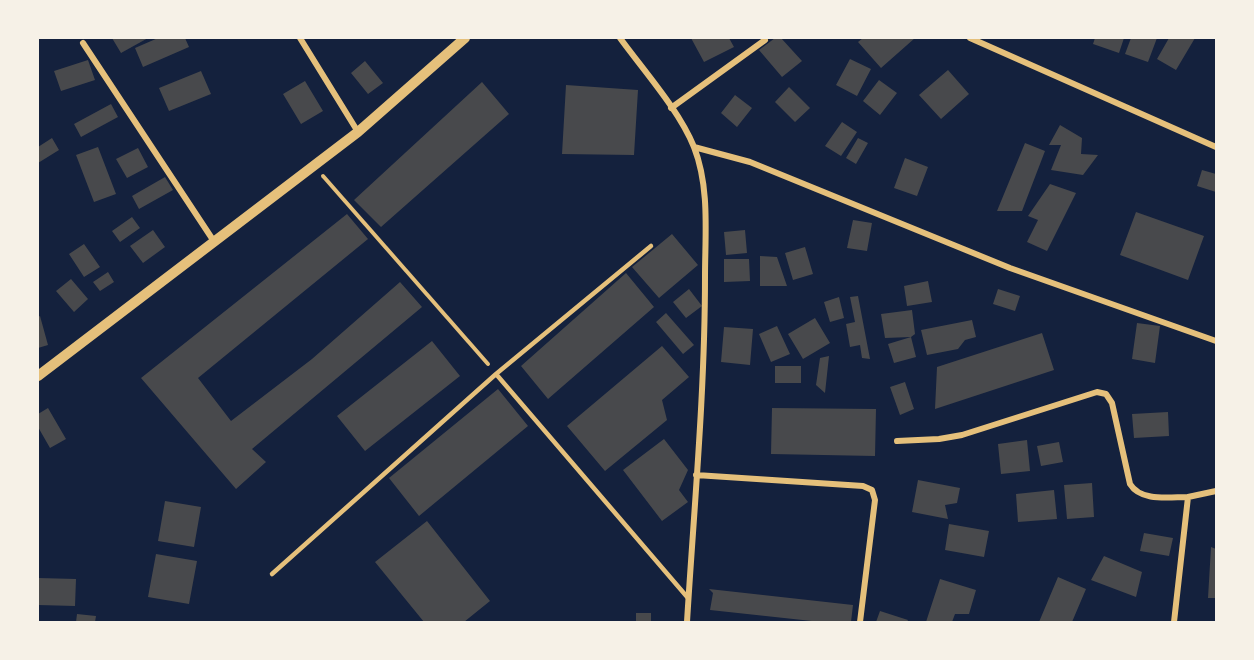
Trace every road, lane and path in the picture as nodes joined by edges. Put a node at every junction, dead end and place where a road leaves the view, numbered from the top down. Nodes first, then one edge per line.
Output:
1 (300, 38) edge
2 (465, 38) edge
3 (621, 38) edge
4 (970, 38) edge
5 (765, 39) dead end
6 (83, 43) dead end
7 (670, 108) junction
8 (358, 132) junction
9 (694, 147) junction
10 (1216, 147) edge
11 (314, 166) junction
12 (215, 243) junction
13 (651, 246) dead end
14 (1216, 341) edge
15 (496, 374) junction
16 (38, 376) edge
17 (897, 441) dead end
18 (696, 475) junction
19 (1216, 490) edge
20 (1188, 497) junction
21 (272, 574) dead end
22 (688, 598) junction
23 (687, 622) edge
24 (860, 622) edge
25 (1174, 622) edge

1 - 8 street
2 - 8 street
3 - 7 street
4 - 10 street
5 - 7 street
6 - 12 street
7 - 9 street
8 - 11 street
9 - 14 street
9 - 18 street
11 - 12 street
11 - 15 path
12 - 16 street
13 - 15 lane
15 - 21 lane
15 - 22 lane
17 - 20 street
18 - 22 street
18 - 24 street
19 - 20 street
20 - 25 street
22 - 23 street

